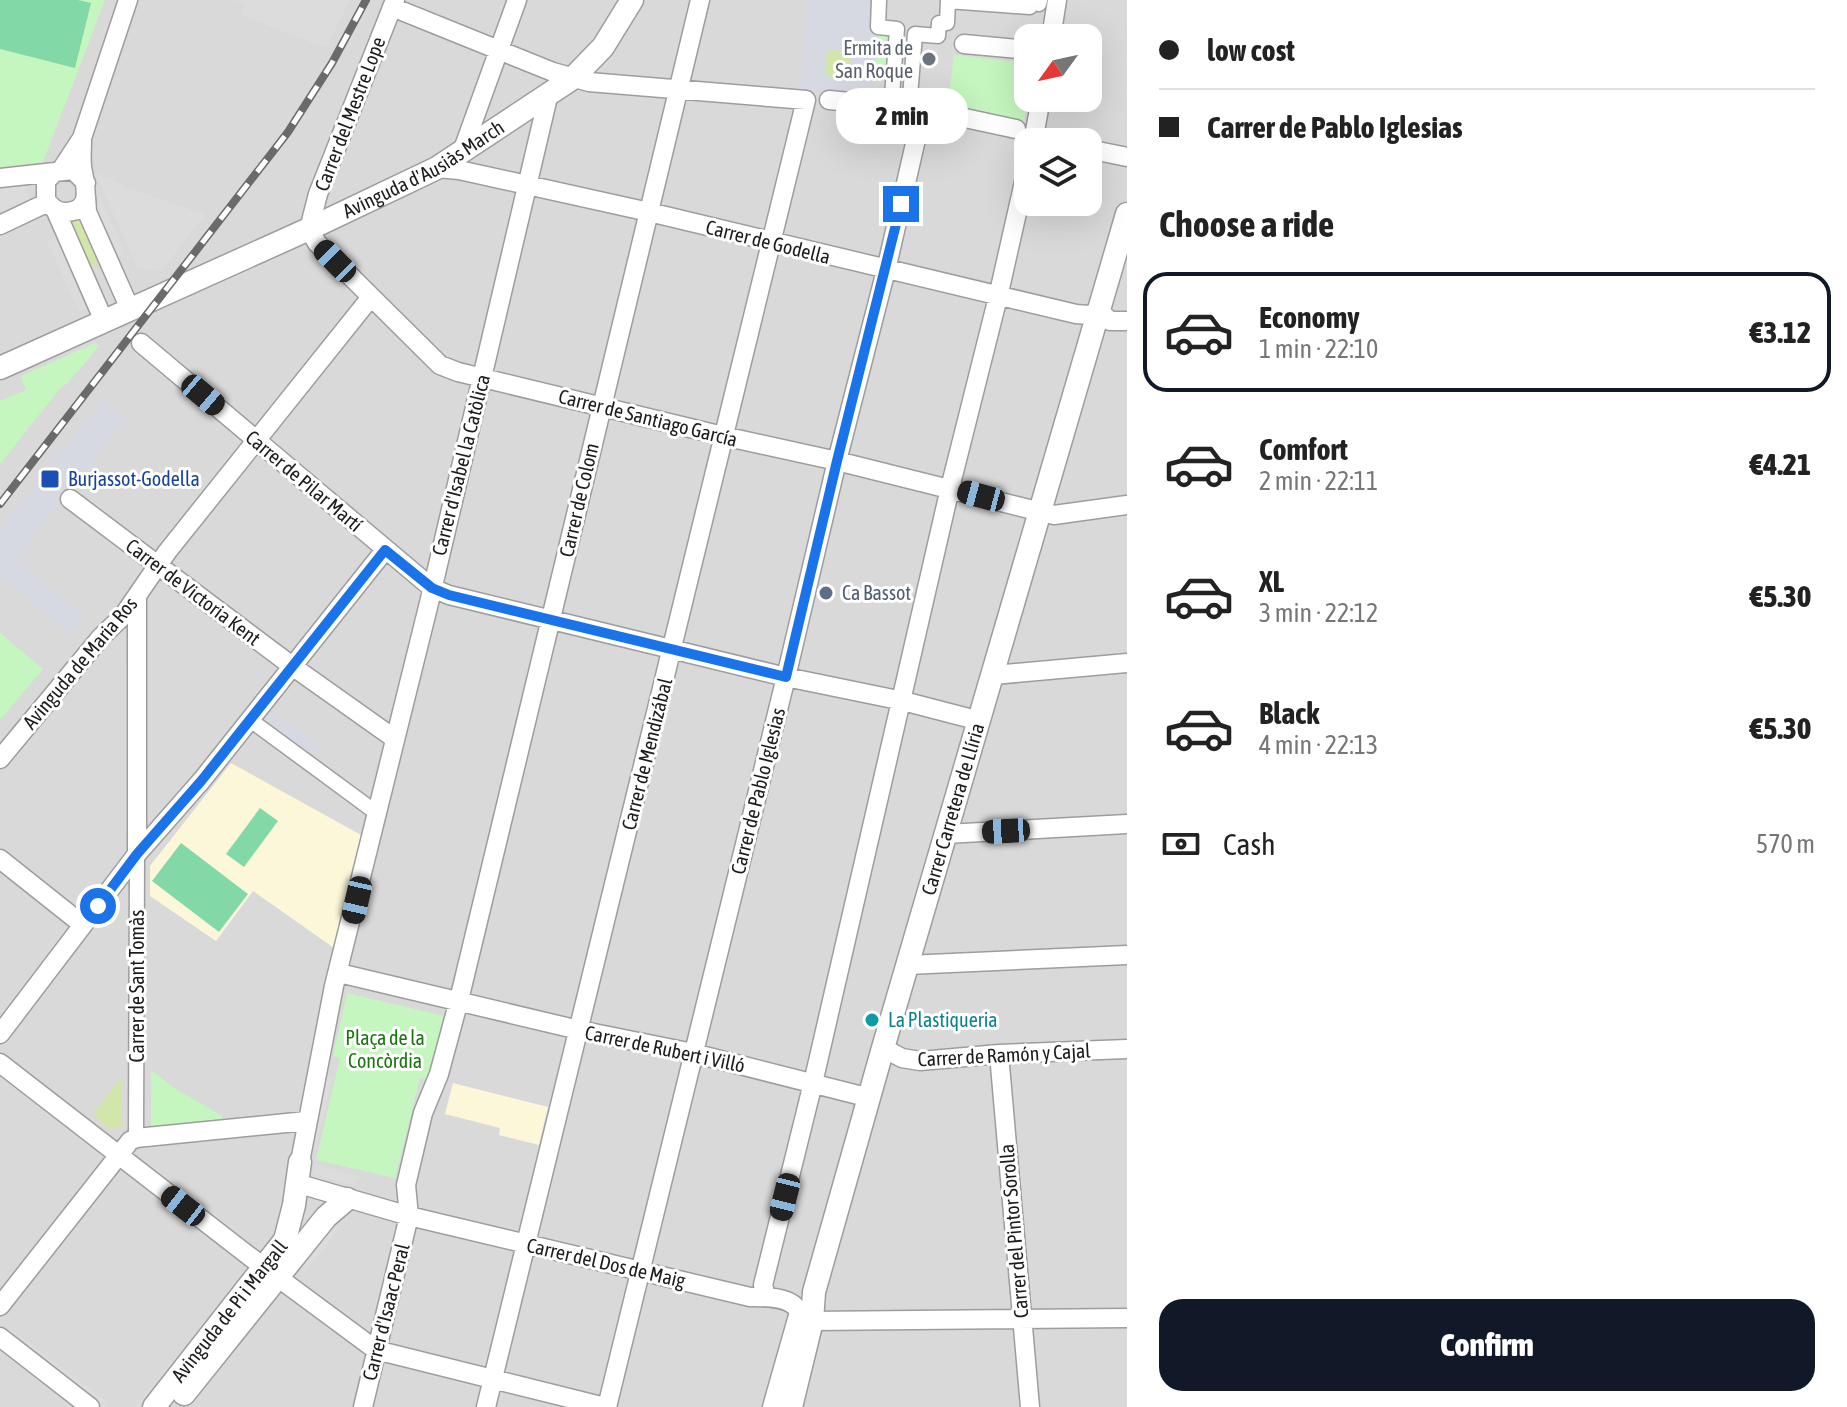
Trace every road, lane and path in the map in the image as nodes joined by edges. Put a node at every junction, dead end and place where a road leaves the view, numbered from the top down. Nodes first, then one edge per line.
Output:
1 (128, 0) edge
2 (517, 0) edge
3 (632, 0) edge
4 (700, 0) edge
5 (879, 0) edge
6 (1040, 0) edge
7 (1057, 0) edge
8 (393, 4) edge
9 (1053, 24) edge
10 (964, 44) dead end
11 (1014, 49) edge
12 (498, 50) junction
13 (573, 78) junction
14 (679, 90) junction
15 (548, 97) junction
16 (829, 100) dead end
17 (923, 109) junction
18 (1014, 129) edge
19 (82, 138) junction
20 (462, 152) junction
21 (1102, 152) edge
22 (1127, 157) edge
23 (437, 168) junction
24 (58, 171) junction
25 (0, 178) edge
26 (526, 186) junction
27 (86, 190) junction
28 (52, 207) junction
29 (649, 212) junction
30 (1127, 214) edge
31 (1016, 216) edge
32 (1, 221) edge
33 (309, 229) junction
34 (771, 243) junction
35 (886, 270) junction
36 (371, 297) junction
37 (998, 297) junction
38 (130, 309) junction
39 (1099, 311) junction
40 (104, 321) junction
41 (1127, 321) edge
42 (141, 343) dead end
43 (0, 368) edge
44 (482, 378) junction
45 (601, 407) junction
46 (723, 436) junction
47 (257, 441) junction
48 (837, 461) junction
49 (950, 488) junction
50 (70, 499) dead end
51 (1127, 505) edge
52 (1041, 512) junction
53 (385, 550) junction
54 (158, 566) junction
55 (432, 588) junction
56 (138, 595) junction
57 (551, 619) junction
58 (110, 629) junction
59 (137, 643) junction
60 (673, 650) junction
61 (1127, 663) edge
62 (292, 666) junction
63 (994, 675) junction
64 (786, 677) junction
65 (903, 701) junction
66 (249, 719) junction
67 (980, 721) junction
68 (395, 739) junction
69 (0, 759) edge
70 (138, 810) junction
71 (378, 814) junction
72 (167, 821) junction
73 (1127, 824) edge
74 (946, 834) junction
75 (137, 854) junction
76 (0, 859) edge
77 (83, 925) junction
78 (1127, 955) edge
79 (907, 965) junction
80 (339, 973) junction
81 (459, 1000) junction
82 (579, 1030) junction
83 (0, 1034) edge
84 (883, 1048) junction
85 (1127, 1049) edge
86 (693, 1053) junction
87 (999, 1054) junction
88 (0, 1063) edge
89 (813, 1083) junction
90 (870, 1098) junction
91 (306, 1121) junction
92 (136, 1138) junction
93 (102, 1143) junction
94 (117, 1155) junction
95 (298, 1172) junction
96 (347, 1199) junction
97 (409, 1216) junction
98 (527, 1244) junction
99 (641, 1270) junction
100 (272, 1273) junction
101 (766, 1296) junction
102 (0, 1306) edge
103 (806, 1316) junction
104 (1127, 1318) edge
105 (1022, 1320) junction
106 (0, 1337) edge
107 (376, 1350) junction
108 (492, 1379) junction
109 (90, 1407) edge
110 (154, 1407) edge
111 (173, 1407) edge
112 (363, 1407) edge
113 (486, 1407) edge
114 (606, 1407) edge
115 (772, 1407) edge
116 (791, 1407) edge
117 (1030, 1407) edge

1 - 19 street
2 - 12 street
3 - 13 street, Avinguda d'Ausiàs March
4 - 14 street, Carrer de Colom
5 - 6 street
7 - 9 street
8 - 12 street
8 - 33 street, Carrer del Mestre Lope
10 - 11 street
12 - 13 street
12 - 20 street
13 - 14 street
13 - 15 street, Avinguda d'Ausiàs March
14 - 29 street, Carrer de Colom
14 - 34 street, Carrer de Mendizábal
15 - 20 street, Avinguda d'Ausiàs March
15 - 26 street, Carrer d'Isabel la Catòlica
16 - 17 street
17 - 18 street
17 - 35 street, Carrer de Pablo Iglesias
19 - 24 street
19 - 27 street
20 - 23 street, Avinguda d'Ausiàs March
21 - 22 street
23 - 26 street, Carrer de Godella
23 - 33 street, Avinguda d'Ausiàs March
24 - 25 street
24 - 27 street
24 - 28 street
26 - 29 street, Carrer de Godella
26 - 44 street, Carrer d'Isabel la Catòlica
27 - 28 street
27 - 38 street
28 - 32 street
28 - 40 street
29 - 34 street, Carrer de Godella
29 - 45 street, Carrer de Colom
30 - 39 street, Carrer Carretera de Llíria
31 - 37 street
33 - 36 street, Carrer de Santiago García
33 - 38 street, Avinguda d'Ausiàs March
34 - 35 street, Carrer de Godella
34 - 46 street, Carrer de Mendizábal
35 - 37 street, Carrer de Godella
35 - 48 street, Carrer de Pablo Iglesias
36 - 44 street, Carrer de Santiago García
36 - 47 street, Avinguda de Maria Ros
37 - 39 street, Carrer de Godella
37 - 49 street
38 - 40 street, Avinguda d'Ausiàs March
39 - 41 street, Carrer de Godella
39 - 52 street, Carrer Carretera de Llíria
40 - 43 street, Avinguda d'Ausiàs March
42 - 47 street, Carrer de Pilar Martí
44 - 45 street, Carrer de Santiago García
44 - 55 street, Carrer d'Isabel la Catòlica
45 - 46 street, Carrer de Santiago García
45 - 57 street, Carrer de Colom
46 - 48 street, Carrer de Santiago García
46 - 60 street, Carrer de Mendizábal
47 - 53 street, Carrer de Pilar Martí
47 - 54 street, Avinguda de Maria Ros
48 - 49 street, Carrer de Santiago García
48 - 64 street, Carrer de Pablo Iglesias
49 - 52 street, Carrer de Santiago García
49 - 65 street
50 - 54 street, Carrer de Victoria Kent
51 - 52 street, Carrer de Santiago García
52 - 63 street, Carrer Carretera de Llíria
53 - 55 street, Carrer de Pilar Martí
53 - 62 street
54 - 56 street, Avinguda de Maria Ros
54 - 62 street, Carrer de Victoria Kent
55 - 57 street
55 - 68 street, Carrer d'Isabel la Catòlica
56 - 58 street, Avinguda de Maria Ros
56 - 59 street, Carrer de Sant Tomàs
57 - 60 street
57 - 81 street, Carrer de Colom
58 - 59 street
58 - 69 street, Avinguda de Maria Ros
59 - 70 street, Carrer de Sant Tomàs
60 - 64 street
60 - 82 street, Carrer de Mendizábal
61 - 63 street
62 - 66 street
62 - 68 street, Carrer de Victoria Kent
63 - 67 street, Carrer Carretera de Llíria
64 - 65 street
64 - 86 street, Carrer de Pablo Iglesias
65 - 67 street
65 - 89 street
66 - 71 street
66 - 72 street
67 - 74 street, Carrer Carretera de Llíria
68 - 71 street, Carrer d'Isabel la Catòlica
70 - 72 street
70 - 75 street, Carrer de Sant Tomàs
71 - 80 street, Carrer d'Isabel la Catòlica
72 - 75 street
73 - 74 street
74 - 79 street, Carrer Carretera de Llíria
75 - 77 street
75 - 92 street, Carrer de Sant Tomàs
76 - 77 street
77 - 83 street
78 - 79 street
79 - 84 street, Carrer Carretera de Llíria
80 - 81 street
80 - 91 street
81 - 82 street, Carrer de Rubert i Villó
81 - 97 street
82 - 86 street, Carrer de Rubert i Villó
82 - 98 street, Carrer de Mendizábal
84 - 87 street, Carrer de Ramón y Cajal
84 - 90 street, Carrer Carretera de Llíria
85 - 87 street, Carrer de Ramón y Cajal
86 - 89 street, Carrer de Rubert i Villó
86 - 99 street, Carrer de Pablo Iglesias
87 - 105 street, Carrer del Pintor Sorolla
88 - 93 street
89 - 90 street, Carrer de Rubert i Villó
89 - 101 street
90 - 103 street, Carrer Carretera de Llíria
91 - 92 street
91 - 95 street
92 - 93 street
92 - 94 street
93 - 94 street
94 - 100 street
94 - 102 street
95 - 96 street
95 - 100 street, Avinguda de Pi i Margall
96 - 97 street
96 - 100 street, Avinguda de Pi i Margall
97 - 98 street, Carrer del Dos de Maig
97 - 107 street, Carrer d'Isaac Peral
98 - 99 street, Carrer del Dos de Maig
98 - 108 street, Carrer de Mendizábal
99 - 101 street, Carrer del Dos de Maig
99 - 114 street, Carrer de Pablo Iglesias
100 - 107 street
100 - 110 street, Avinguda de Pi i Margall
100 - 111 street, Avinguda de Pi i Margall
101 - 103 street, Carrer del Dos de Maig
103 - 105 street
103 - 115 street, Carrer Carretera de Llíria
103 - 116 street, Carrer Carretera de Llíria
104 - 105 street
105 - 117 street, Carrer del Pintor Sorolla
106 - 109 street
107 - 108 street
107 - 112 street, Carrer d'Isaac Peral
108 - 113 street, Carrer de Mendizábal
108 - 114 street

